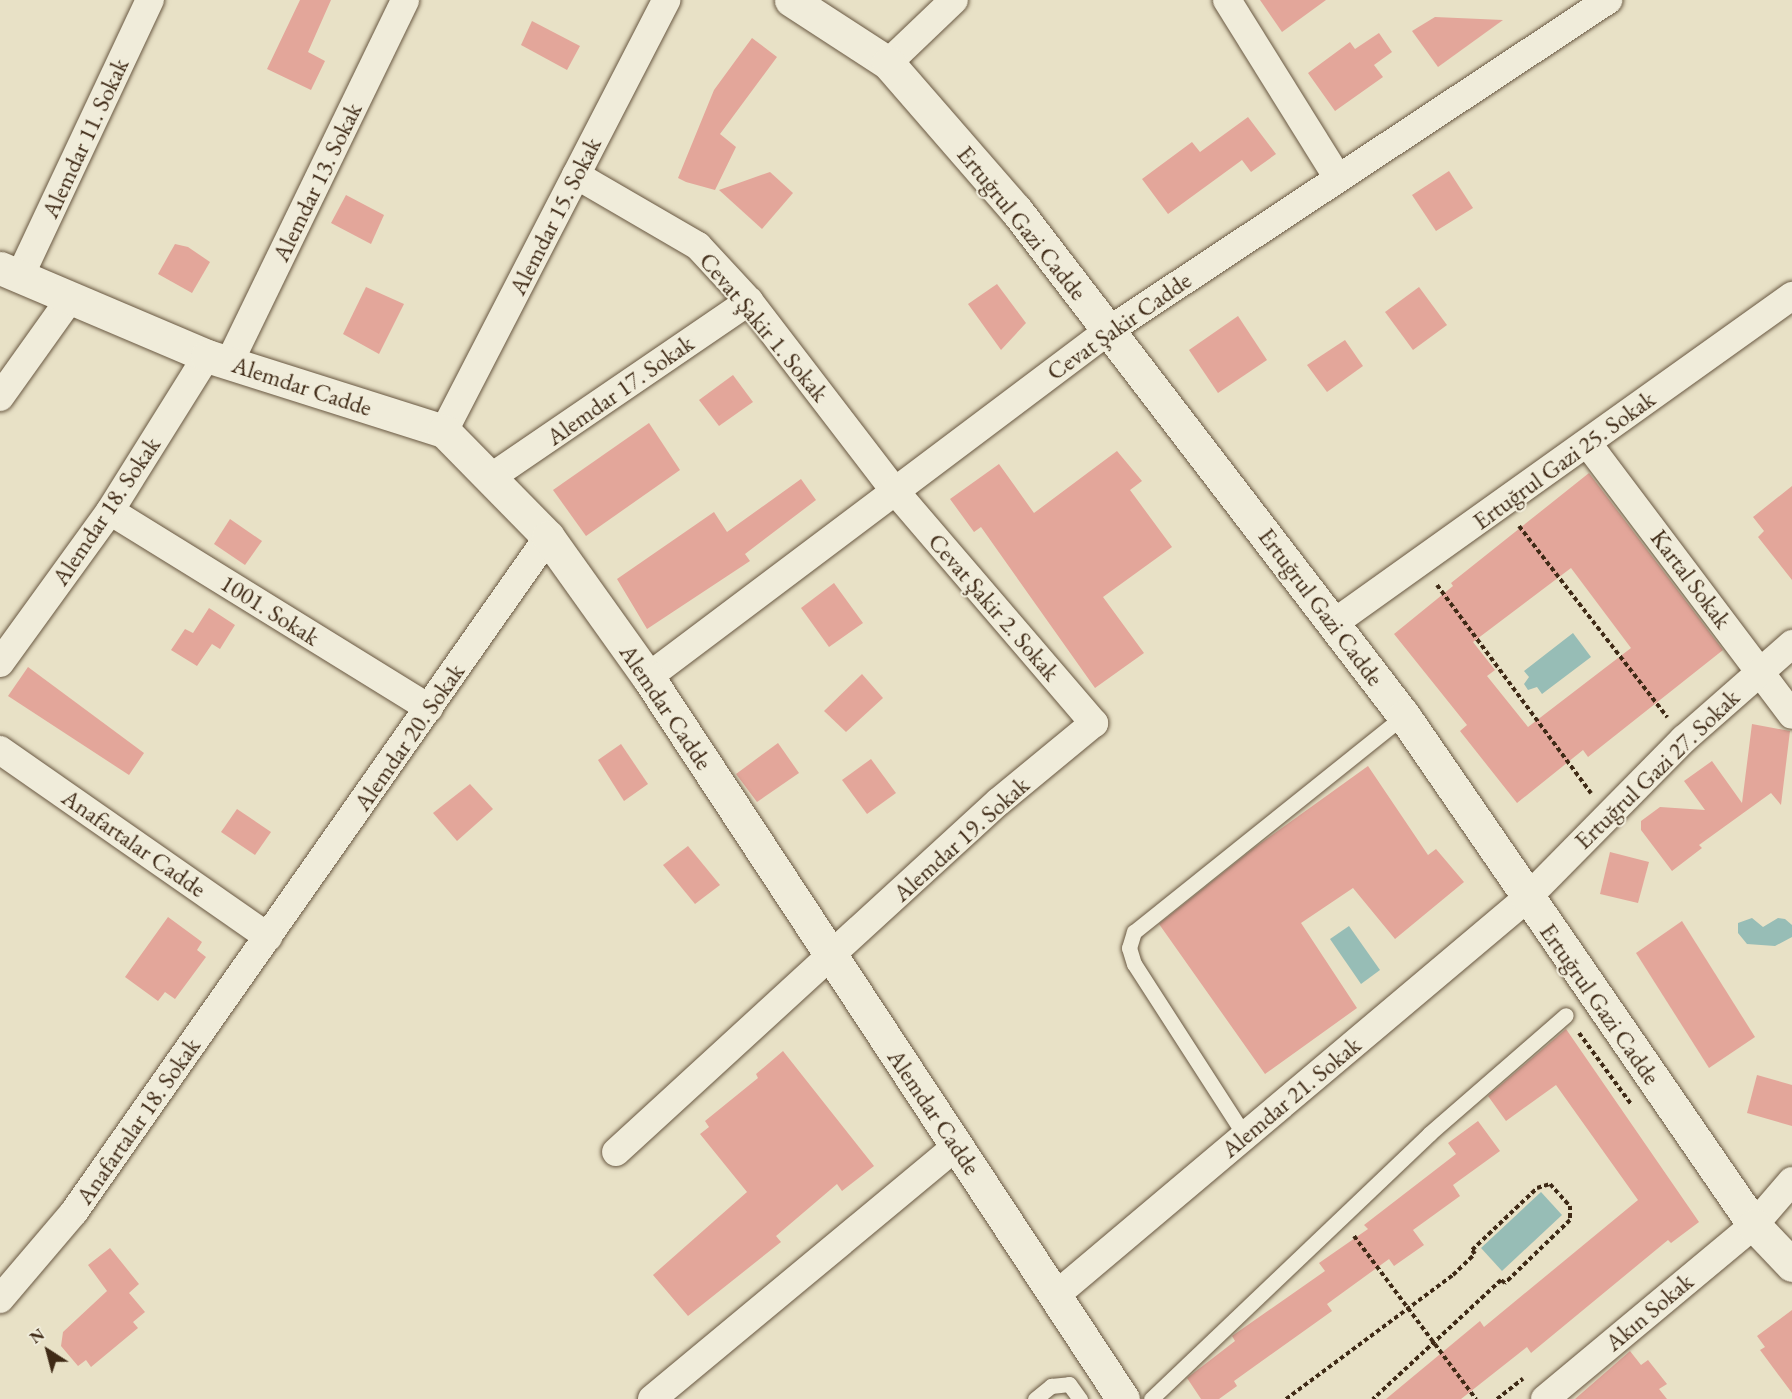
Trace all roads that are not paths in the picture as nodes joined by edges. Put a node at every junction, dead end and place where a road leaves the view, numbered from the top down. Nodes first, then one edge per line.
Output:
1 (150, 0) edge
2 (405, 0) edge
3 (666, 0) edge
4 (791, 0) edge
5 (954, 0) edge
6 (1227, 0) edge
7 (1608, 0) edge
8 (888, 63) junction
9 (576, 175) junction
10 (1338, 178) junction
11 (10, 272) edge
12 (1792, 296) edge
13 (70, 299) junction
14 (749, 301) junction
15 (1108, 331) junction
16 (218, 360) junction
17 (0, 397) edge
18 (444, 431) junction
19 (1588, 444) junction
20 (490, 478) junction
21 (895, 491) junction
22 (110, 511) junction
23 (548, 537) junction
24 (1334, 623) junction
25 (1792, 644) edge
26 (0, 663) edge
27 (1760, 670) junction
28 (648, 677) junction
29 (429, 708) junction
30 (1792, 715) edge
31 (1404, 716) junction
32 (1094, 723) joint
33 (0, 750) edge
34 (1526, 899) junction
35 (268, 937) junction
36 (830, 958) junction
37 (1566, 1015) road end
38 (1245, 1136) junction
39 (957, 1146) junction
40 (616, 1152) dead end
41 (1792, 1181) edge
42 (1754, 1225) junction
43 (1792, 1265) edge
44 (1056, 1296) junction
45 (0, 1299) edge
46 (652, 1399) edge
47 (1035, 1399) edge
48 (1080, 1399) edge
49 (1123, 1399) edge
50 (1151, 1399) edge
51 (1545, 1399) edge

1 - 11 street, Alemdar 11. Sokak
2 - 16 street, Alemdar 13. Sokak
3 - 9 street, Alemdar 15. Sokak
4 - 8 street, Ertuğrul Gazi Cadde
5 - 8 street
6 - 10 street
7 - 10 street, Cevat Şakir Cadde
8 - 15 street, Ertuğrul Gazi Cadde
9 - 14 street, Cevat Şakir 1. Sokak
9 - 18 street, Alemdar 15. Sokak
10 - 15 street, Cevat Şakir Cadde
11 - 13 street, Alemdar Cadde
12 - 19 street, Ertuğrul Gazi 25. Sokak
13 - 16 street, Alemdar Cadde
13 - 17 street
14 - 20 street, Alemdar 17. Sokak
14 - 21 street, Cevat Şakir 1. Sokak
15 - 21 street, Cevat Şakir Cadde
15 - 24 street, Ertuğrul Gazi Cadde
16 - 18 street, Alemdar Cadde
16 - 22 street, Alemdar 18. Sokak
18 - 20 street, Alemdar Cadde
19 - 24 street, Ertuğrul Gazi 25. Sokak
19 - 27 street, Kartal Sokak
20 - 23 street, Alemdar Cadde
21 - 28 street, Cevat Şakir Cadde
21 - 32 street, Cevat Şakir 2. Sokak
22 - 26 street, Alemdar 18. Sokak
22 - 29 street, 1001. Sokak
23 - 28 street, Alemdar Cadde
23 - 29 street, Alemdar 20. Sokak
24 - 31 street, Ertuğrul Gazi Cadde
25 - 27 street, Ertuğrul Gazi 27. Sokak
27 - 30 street, Kartal Sokak
27 - 34 street, Ertuğrul Gazi 27. Sokak
28 - 36 street, Alemdar Cadde
29 - 35 street, Alemdar 20. Sokak
31 - 34 street, Ertuğrul Gazi Cadde
31 - 38 lane
32 - 36 street, Alemdar 19. Sokak
33 - 35 street, Anafartalar Cadde
34 - 38 street, Alemdar 21. Sokak
34 - 42 street, Ertuğrul Gazi Cadde
35 - 45 street, Anafartalar 18. Sokak
36 - 39 street, Alemdar Cadde
36 - 40 street, Alemdar 19. Sokak
37 - 50 lane
38 - 44 street, Alemdar 21. Sokak
39 - 44 street, Alemdar Cadde
39 - 46 street
41 - 42 street, Akın Sokak
42 - 43 street, Ertuğrul Gazi Cadde
42 - 51 street, Akın Sokak
44 - 49 street, Alemdar Cadde
47 - 48 lane

